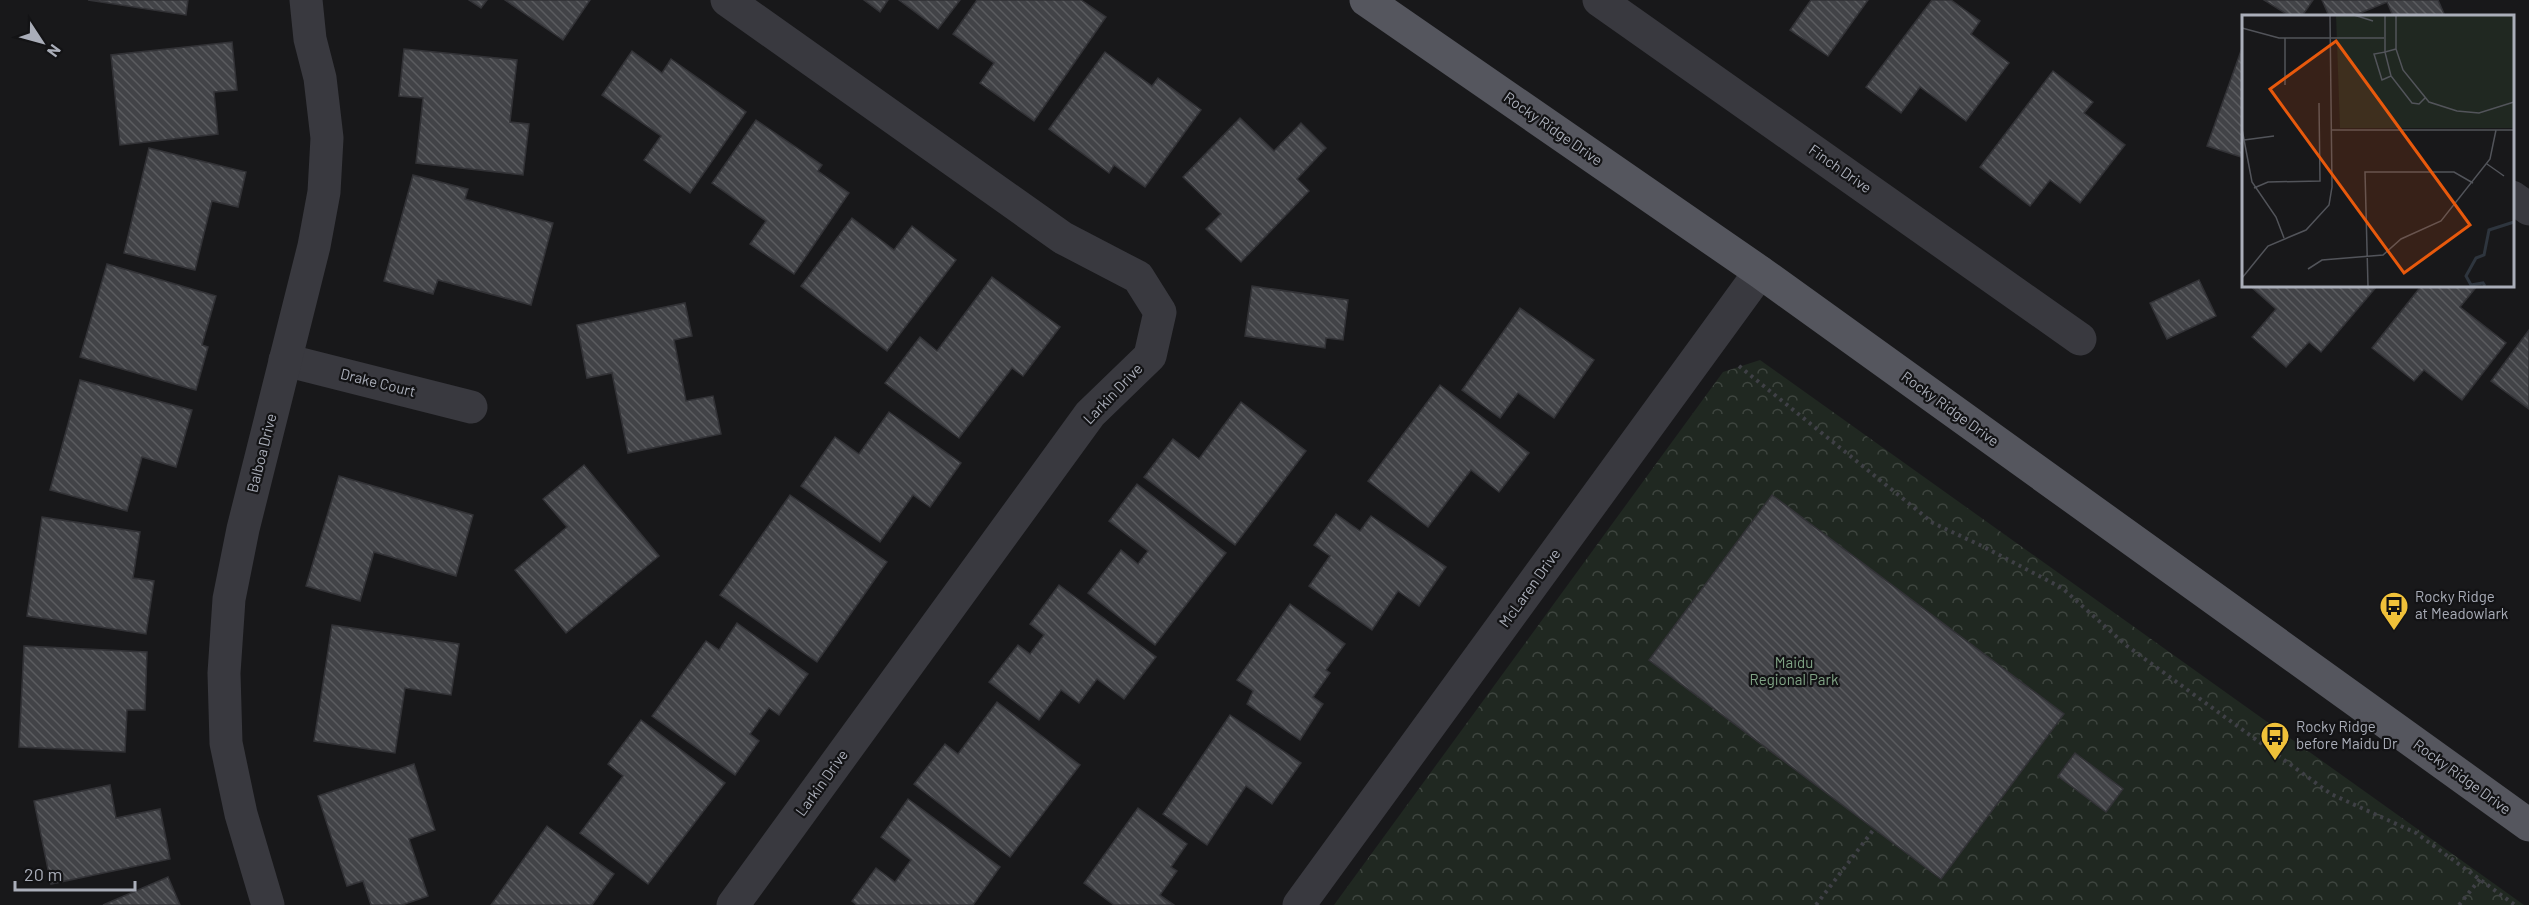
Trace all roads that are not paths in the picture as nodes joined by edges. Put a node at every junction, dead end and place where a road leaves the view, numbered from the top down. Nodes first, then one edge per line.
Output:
1 (306, 0) edge
2 (727, 0) edge
3 (1366, 0) edge
4 (1599, 0) edge
5 (2514, 198) edge
6 (2529, 209) edge
7 (1760, 272) junction
8 (2080, 339) dead end
9 (285, 360) junction
10 (471, 407) dead end
11 (2529, 825) edge
12 (268, 905) edge
13 (733, 905) edge
14 (1299, 905) edge

1 - 9 street, Balboa Drive
2 - 13 street, Larkin Drive
3 - 7 main road, Rocky Ridge Drive
4 - 8 street, Finch Drive
5 - 6 street
7 - 11 main road, Rocky Ridge Drive
7 - 14 street, McLaren Drive
9 - 10 street, Drake Court
9 - 12 street, Balboa Drive

